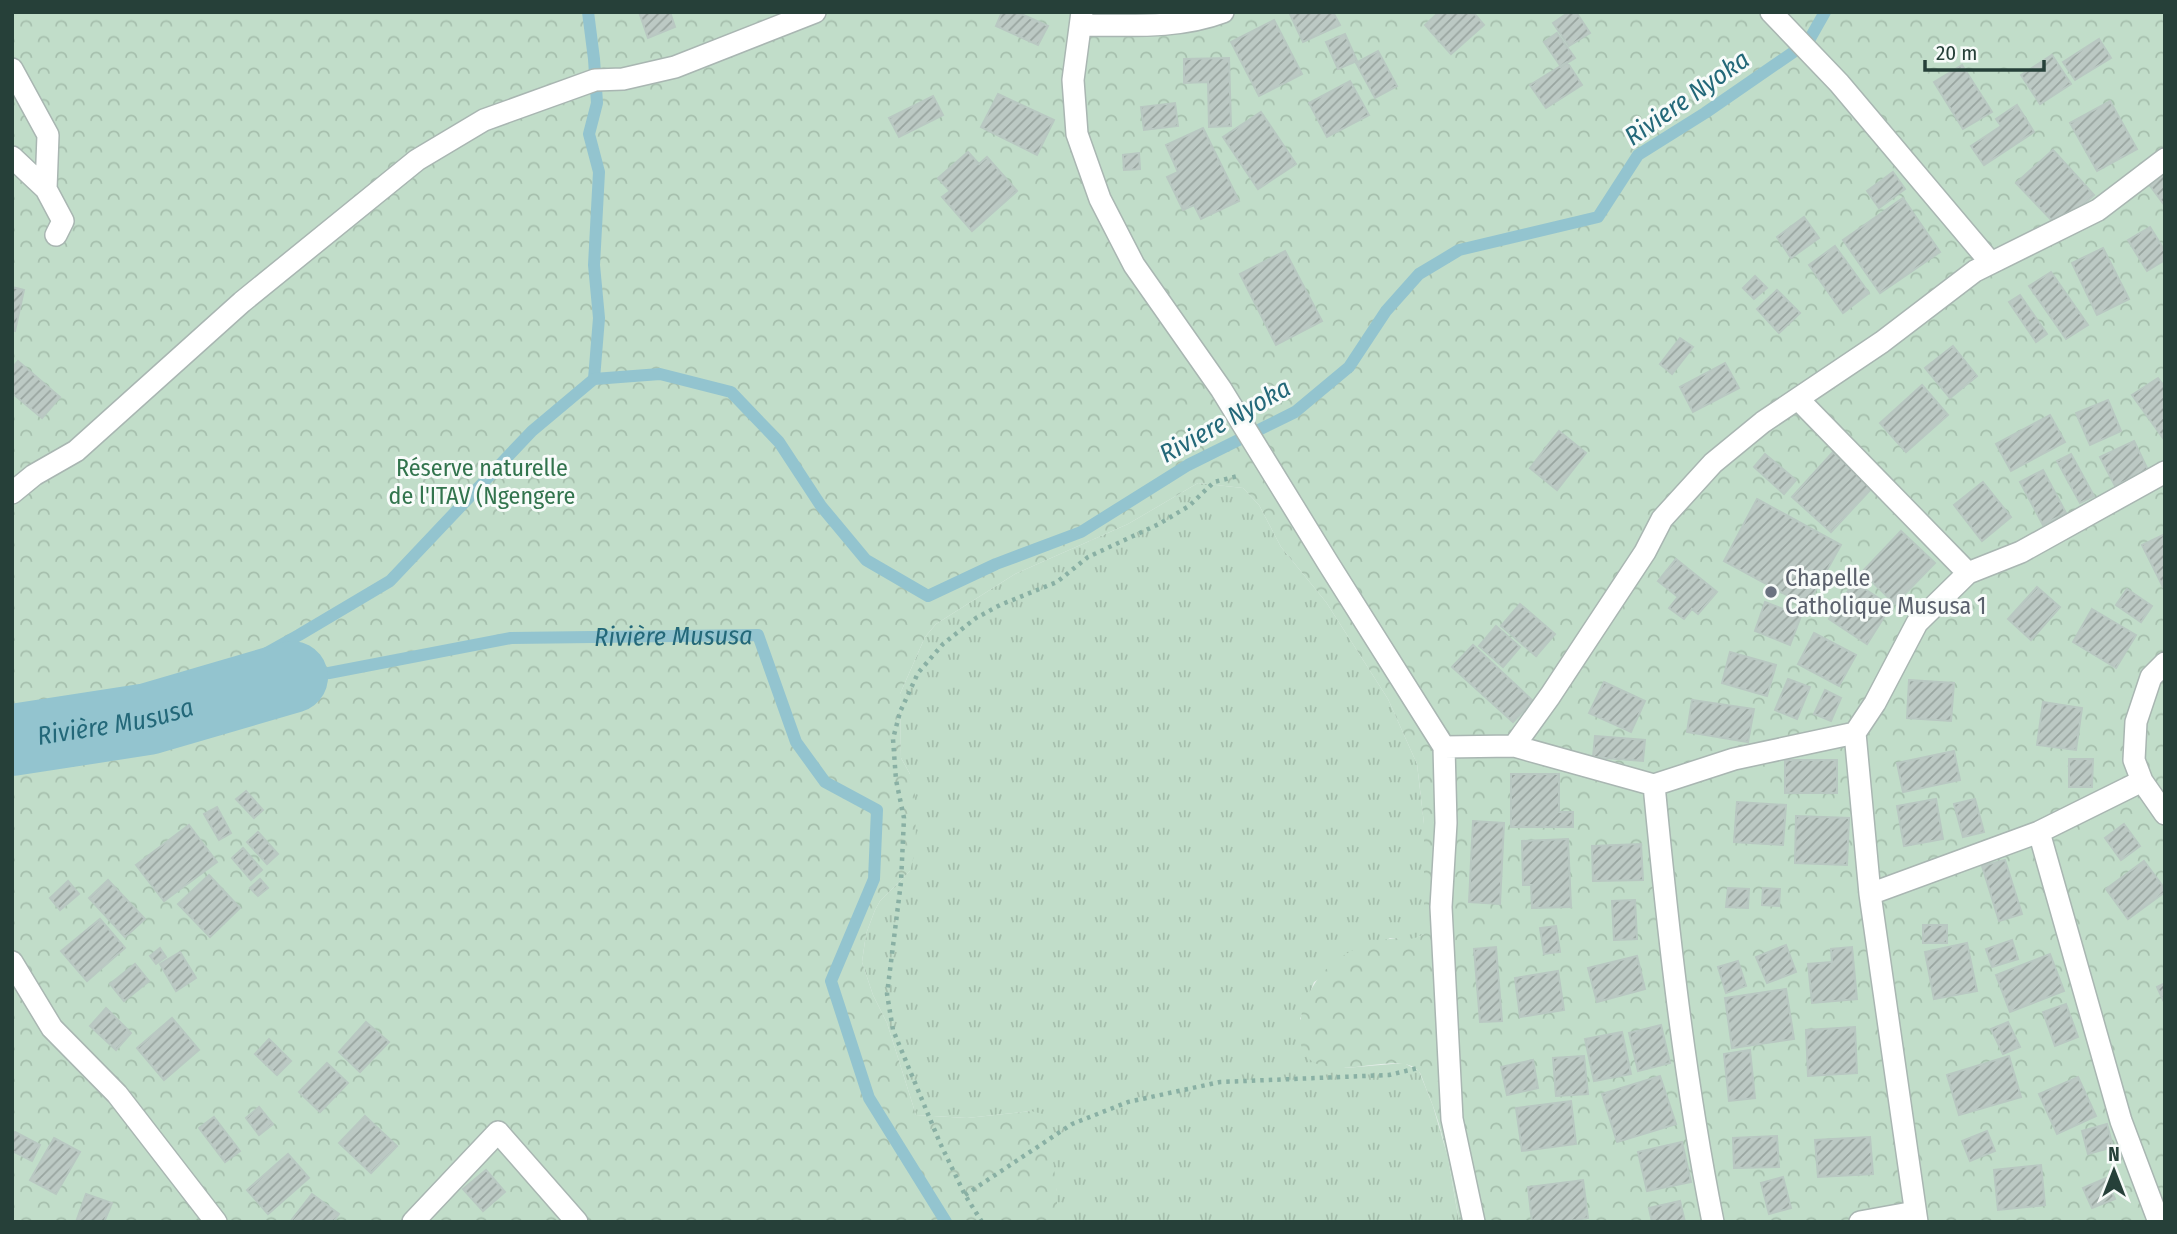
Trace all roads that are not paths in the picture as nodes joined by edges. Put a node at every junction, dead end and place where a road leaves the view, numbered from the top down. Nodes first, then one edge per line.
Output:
1 (815, 12) edge
2 (1223, 12) edge
3 (1774, 16) edge
4 (1082, 18) edge
5 (12, 69) edge
6 (12, 157) edge
7 (2165, 159) edge
8 (46, 189) junction
9 (56, 235) dead end
10 (1991, 263) junction
11 (1798, 399) junction
12 (2165, 472) edge
13 (34, 475) junction
14 (12, 486) edge
15 (12, 493) edge
16 (1968, 573) junction
17 (2165, 663) edge
18 (1854, 733) junction
19 (1514, 746) junction
20 (1444, 747) junction
21 (2142, 781) junction
22 (1654, 785) junction
23 (2165, 814) edge
24 (2039, 832) junction
25 (1870, 894) junction
26 (12, 962) edge
27 (1916, 1217) edge
28 (216, 1222) edge
29 (413, 1222) edge
30 (577, 1222) edge
31 (1474, 1222) edge
32 (1713, 1222) edge
33 (1860, 1222) edge
34 (2159, 1222) edge

1 - 13 street
2 - 4 street
3 - 10 street
4 - 20 street
5 - 8 street
6 - 8 street
7 - 10 street
8 - 9 street
10 - 11 street
11 - 16 street
11 - 19 street
12 - 16 street
13 - 14 street
13 - 15 street
16 - 18 street
17 - 21 street
18 - 22 street
18 - 25 street
19 - 20 street
19 - 22 street
20 - 31 street
21 - 23 street
21 - 24 street
22 - 32 street
24 - 25 street
24 - 34 street
25 - 27 street
26 - 28 street
27 - 33 street
29 - 30 street

